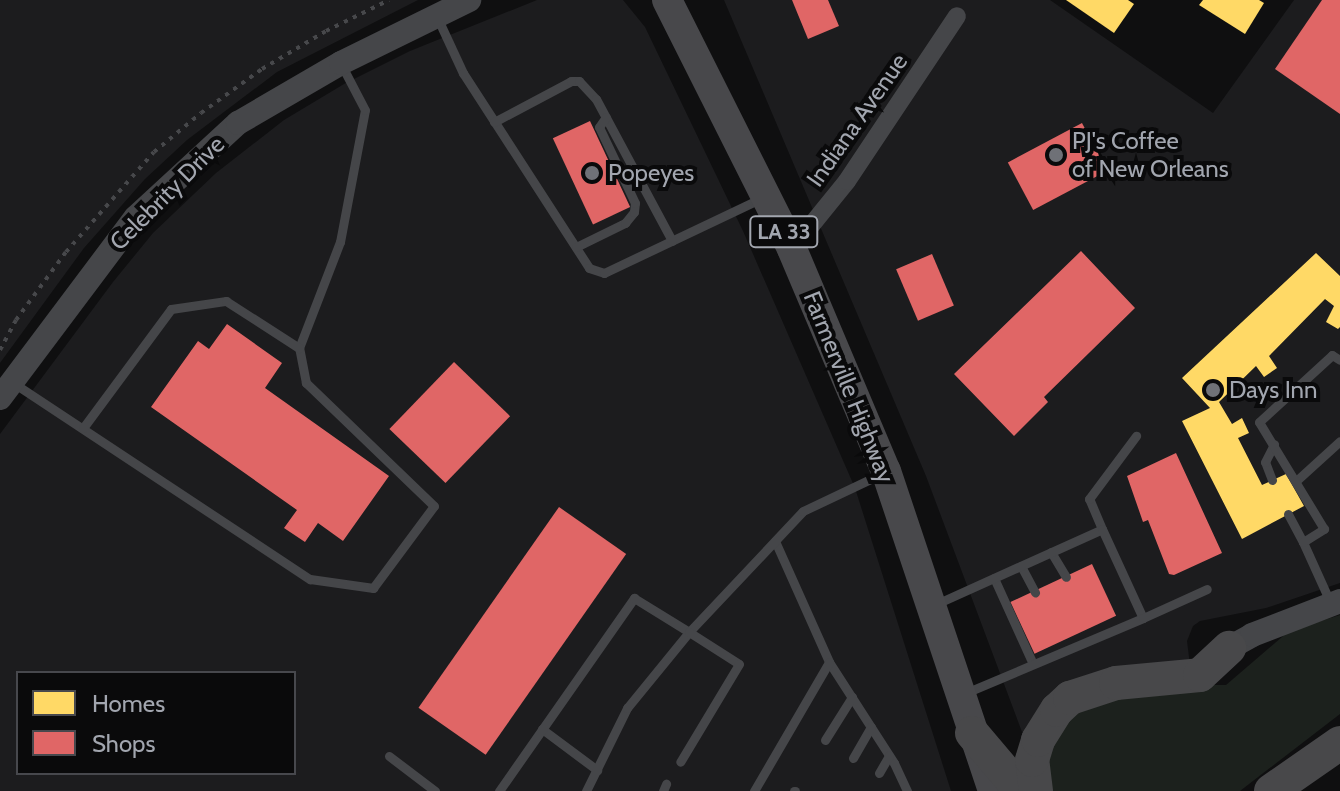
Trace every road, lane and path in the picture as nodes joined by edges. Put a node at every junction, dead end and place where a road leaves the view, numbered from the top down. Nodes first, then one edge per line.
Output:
1 (469, 0) edge
2 (667, 0) edge
3 (436, 16) junction
4 (957, 16) dead end
5 (341, 63) junction
6 (606, 117) junction
7 (494, 122) junction
8 (765, 196) junction
9 (672, 241) junction
10 (576, 247) junction
11 (792, 249) junction
12 (299, 348) junction
13 (1340, 360) edge
14 (6, 390) edge
15 (83, 428) junction
16 (1136, 436) dead end
17 (1340, 441) edge
18 (1274, 444) junction
19 (886, 471) junction
20 (1272, 480) dead end
21 (1296, 481) junction
22 (1288, 514) dead end
23 (1102, 529) junction
24 (775, 541) junction
25 (1303, 542) junction
26 (1051, 552) junction
27 (1021, 566) junction
28 (1066, 577) dead end
29 (994, 578) junction
30 (1207, 589) dead end
31 (1035, 592) dead end
32 (1336, 602) edge
33 (931, 607) junction
34 (1143, 618) junction
35 (689, 632) junction
36 (1229, 648) joint
37 (829, 662) junction
38 (1033, 664) junction
39 (960, 695) junction
40 (852, 697) junction
41 (871, 727) junction
42 (542, 729) junction
43 (972, 733) junction
44 (825, 740) dead end
45 (1340, 743) edge
46 (389, 756) dead end
47 (889, 756) junction
48 (853, 758) dead end
49 (680, 762) dead end
50 (597, 770) junction
51 (879, 773) dead end
52 (435, 791) edge
53 (499, 791) edge
54 (586, 791) edge
55 (754, 791) edge
56 (907, 791) edge
57 (993, 791) edge
58 (1021, 791) edge
59 (1036, 791) edge
60 (1271, 791) edge

1 - 3 street, Celebrity Drive
2 - 8 main road, Farmerville Highway / LA 33
3 - 5 street, Celebrity Drive
3 - 7 lane
4 - 11 street, Indiana Avenue
5 - 12 lane
5 - 14 street, Celebrity Drive
6 - 7 lane
6 - 9 lane
6 - 10 lane
7 - 10 lane
8 - 9 lane
8 - 11 main road, Farmerville Highway / LA 33
9 - 10 lane
11 - 19 main road, Farmerville Highway / LA 33
12 - 15 lane
12 - 15 lane
13 - 18 lane
14 - 15 lane
16 - 23 lane
17 - 21 lane
18 - 20 lane
18 - 21 lane
19 - 24 lane
19 - 33 main road, Farmerville Highway / LA 33
21 - 25 lane
22 - 25 lane
23 - 26 lane
23 - 34 lane
24 - 35 lane
24 - 37 lane
25 - 32 lane
26 - 27 lane
26 - 28 lane
27 - 29 lane
27 - 31 lane
29 - 33 lane
29 - 38 lane
30 - 34 lane
32 - 36 street
33 - 39 main road, Farmerville Highway / LA 33
34 - 38 lane
35 - 42 lane
35 - 49 lane
35 - 50 lane
36 - 59 highway
37 - 40 lane
37 - 55 lane
38 - 39 lane
39 - 43 main road, Farmerville Highway / LA 33
40 - 41 lane
40 - 44 lane
41 - 47 lane
41 - 48 lane
42 - 50 lane
42 - 53 lane
43 - 57 main road, Farmerville Highway / LA 33
43 - 58 highway
45 - 60 highway
46 - 52 lane
47 - 51 lane
47 - 56 lane
50 - 54 lane

